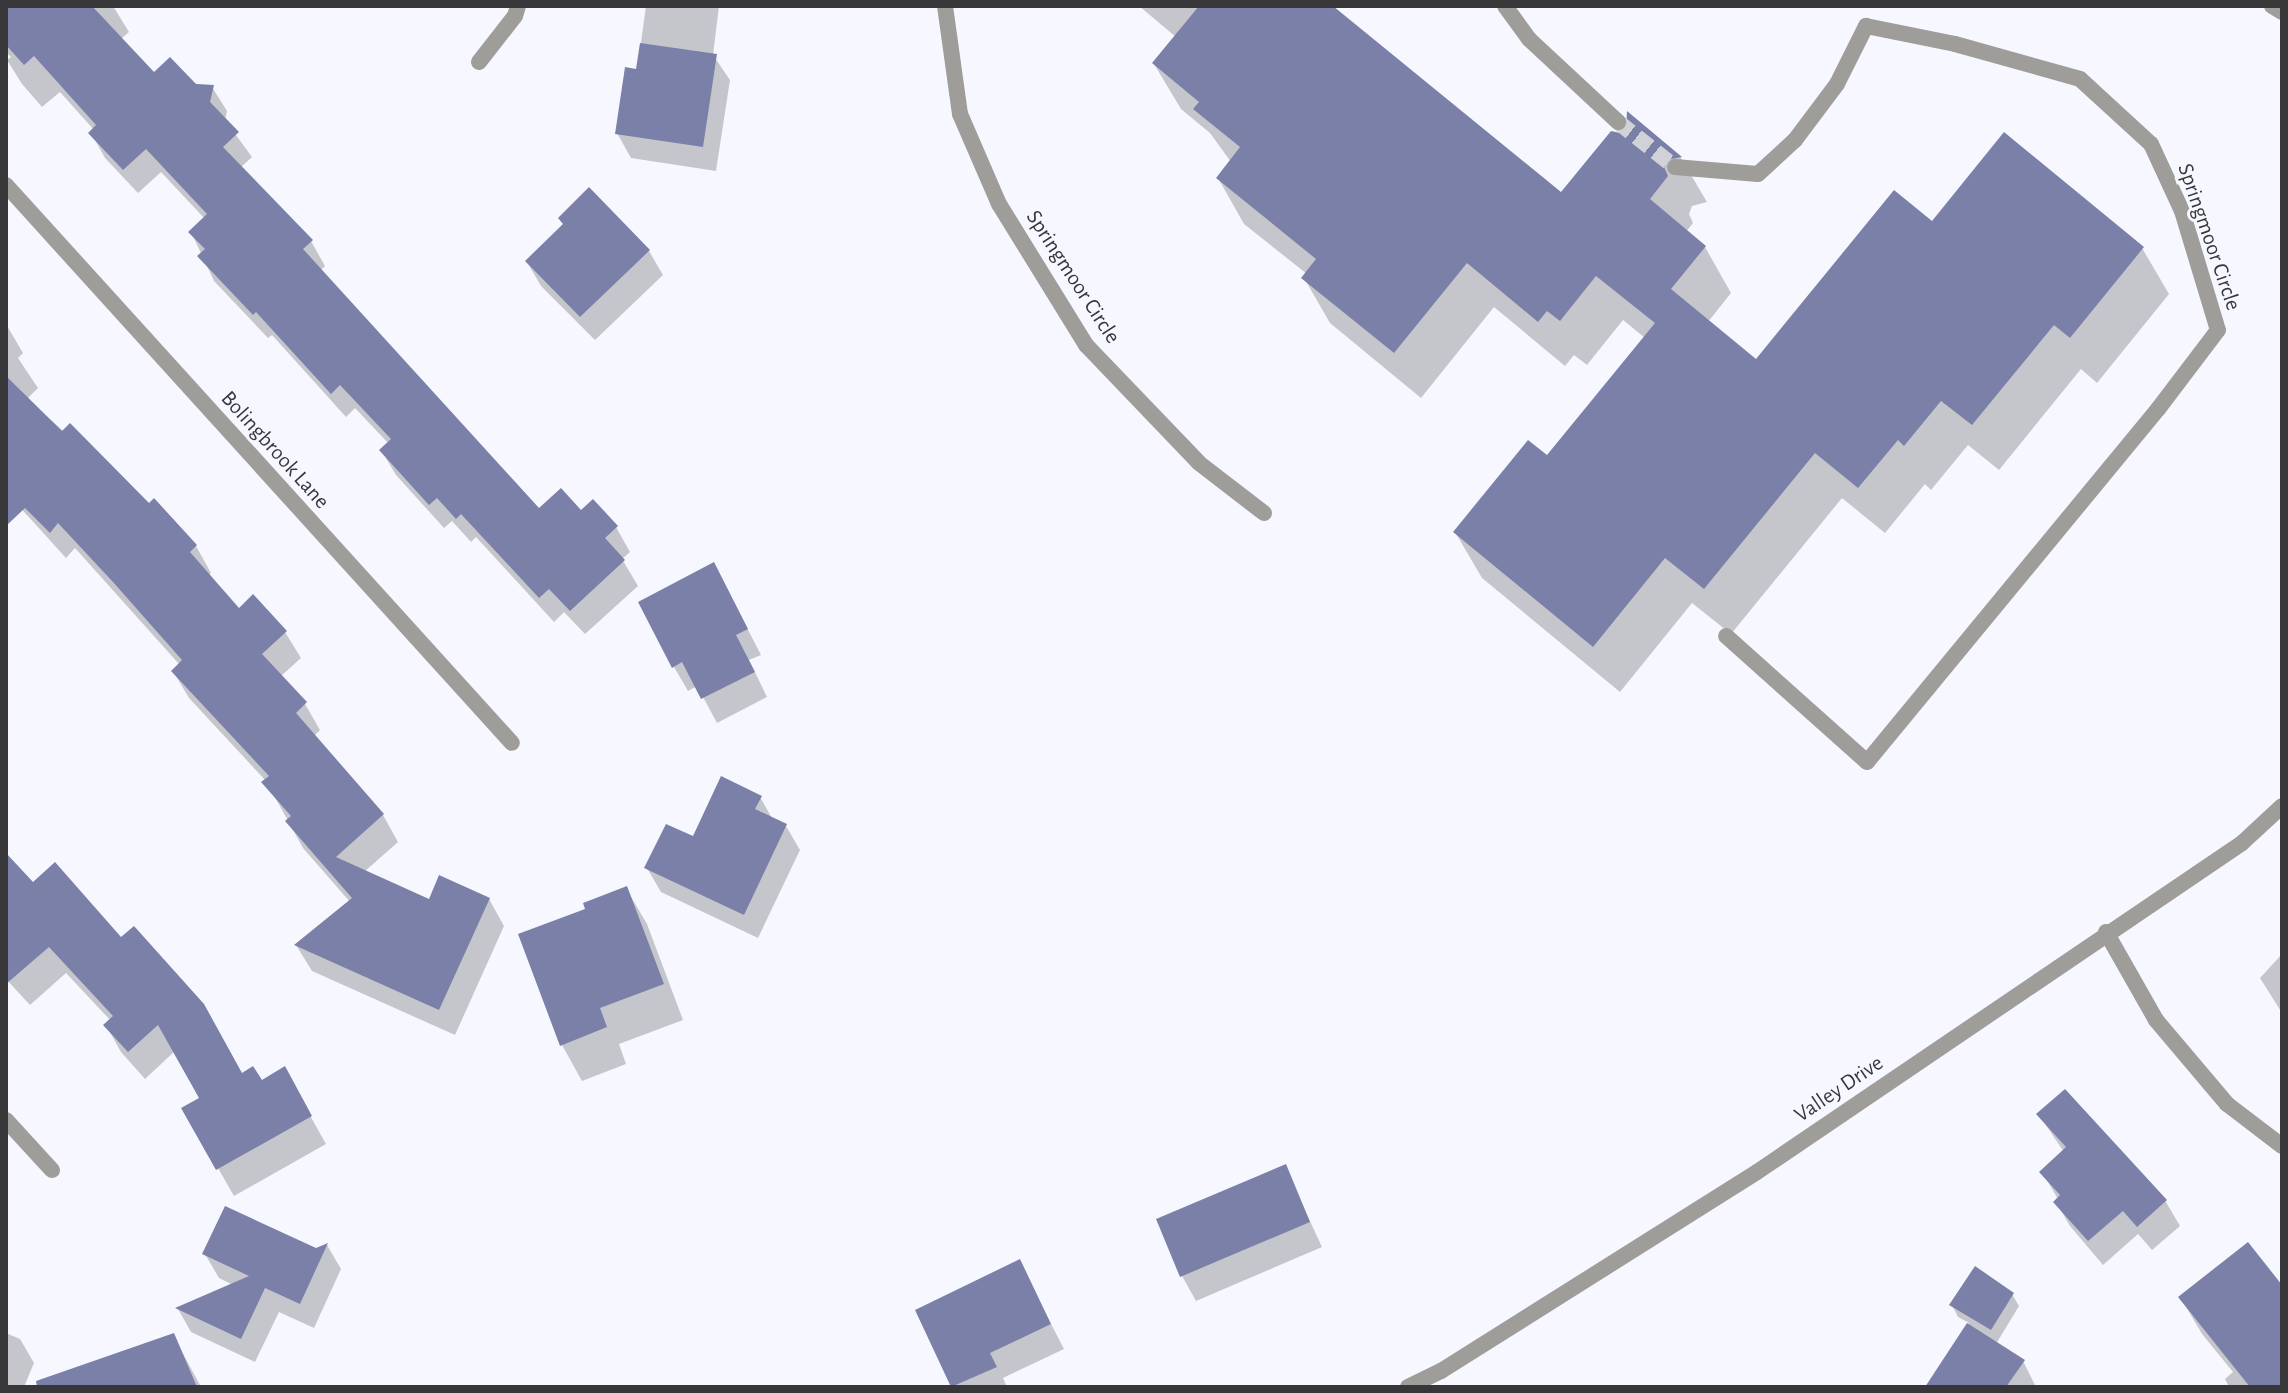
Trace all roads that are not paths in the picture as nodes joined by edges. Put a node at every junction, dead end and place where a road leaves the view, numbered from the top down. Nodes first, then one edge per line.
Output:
1 (518, 6) edge
2 (945, 6) edge
3 (1505, 6) edge
4 (2272, 6) edge
5 (2282, 12) edge
6 (479, 62) dead end
7 (1618, 122) tunnel mouth
8 (1675, 167) tunnel mouth
9 (6, 185) edge
10 (1264, 513) dead end
11 (1726, 636) dead end
12 (512, 743) dead end
13 (2282, 806) edge
14 (2106, 932) junction
15 (6, 1120) edge
16 (2282, 1146) edge
17 (52, 1170) dead end
18 (1408, 1387) edge

1 - 6 street
2 - 10 street, Springmoor Circle
3 - 7 street
4 - 5 street
8 - 11 street, Springmoor Circle
9 - 12 street, Bolingbrook Lane
13 - 14 street, Valley Drive
14 - 16 street
14 - 18 street, Valley Drive
15 - 17 street

